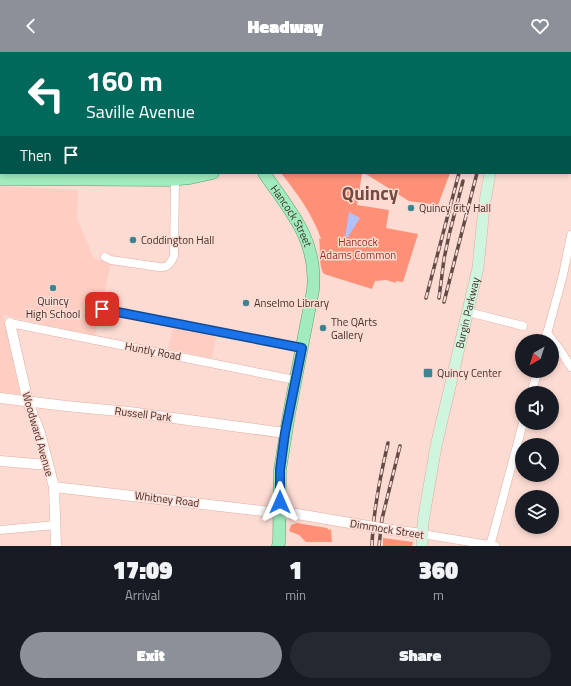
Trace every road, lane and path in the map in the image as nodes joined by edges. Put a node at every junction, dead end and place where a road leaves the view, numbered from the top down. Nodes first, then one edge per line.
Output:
1 (209, 174) edge
2 (265, 174) edge
3 (490, 174) edge
4 (140, 176) edge
5 (0, 179) edge
6 (175, 180) junction
7 (571, 235) edge
8 (105, 257) dead end
9 (102, 309) dead end
10 (468, 312) junction
11 (10, 322) joint
12 (523, 326) dead end
13 (547, 334) edge
14 (302, 348) junction
15 (559, 349) edge
16 (571, 367) edge
17 (296, 380) junction
18 (0, 398) edge
19 (28, 402) junction
20 (521, 430) edge
21 (285, 433) junction
22 (0, 461) edge
23 (48, 465) junction
24 (54, 487) junction
25 (280, 513) junction
26 (55, 525) junction
27 (0, 530) edge
28 (422, 534) junction
29 (279, 545) edge
30 (56, 546) edge
31 (422, 546) edge
32 (492, 546) edge

1 - 6 main road
2 - 14 main road, Hancock Street
3 - 10 main road, Burgin Parkway
4 - 5 main road
4 - 6 main road
6 - 8 street
7 - 13 street
9 - 14 street
10 - 12 street
10 - 28 main road, Burgin Parkway
11 - 17 street, Huntly Road
11 - 19 street, Woodward Avenue
14 - 17 main road, Hancock Street
15 - 16 street
17 - 21 main road, Hancock Street
18 - 19 street, Russell Park
19 - 21 street, Russell Park
19 - 23 street, Woodward Avenue
20 - 32 street
21 - 25 main road, Hancock Street
22 - 23 street
23 - 24 street, Woodward Avenue
24 - 25 street, Whitney Road
24 - 26 street, Woodward Avenue
25 - 28 street, Dimmock Street, bridge
25 - 29 main road, Hancock Street
26 - 27 street
26 - 30 street, Woodward Avenue
28 - 31 main road, Burgin Parkway
28 - 32 street, Dimmock Street

